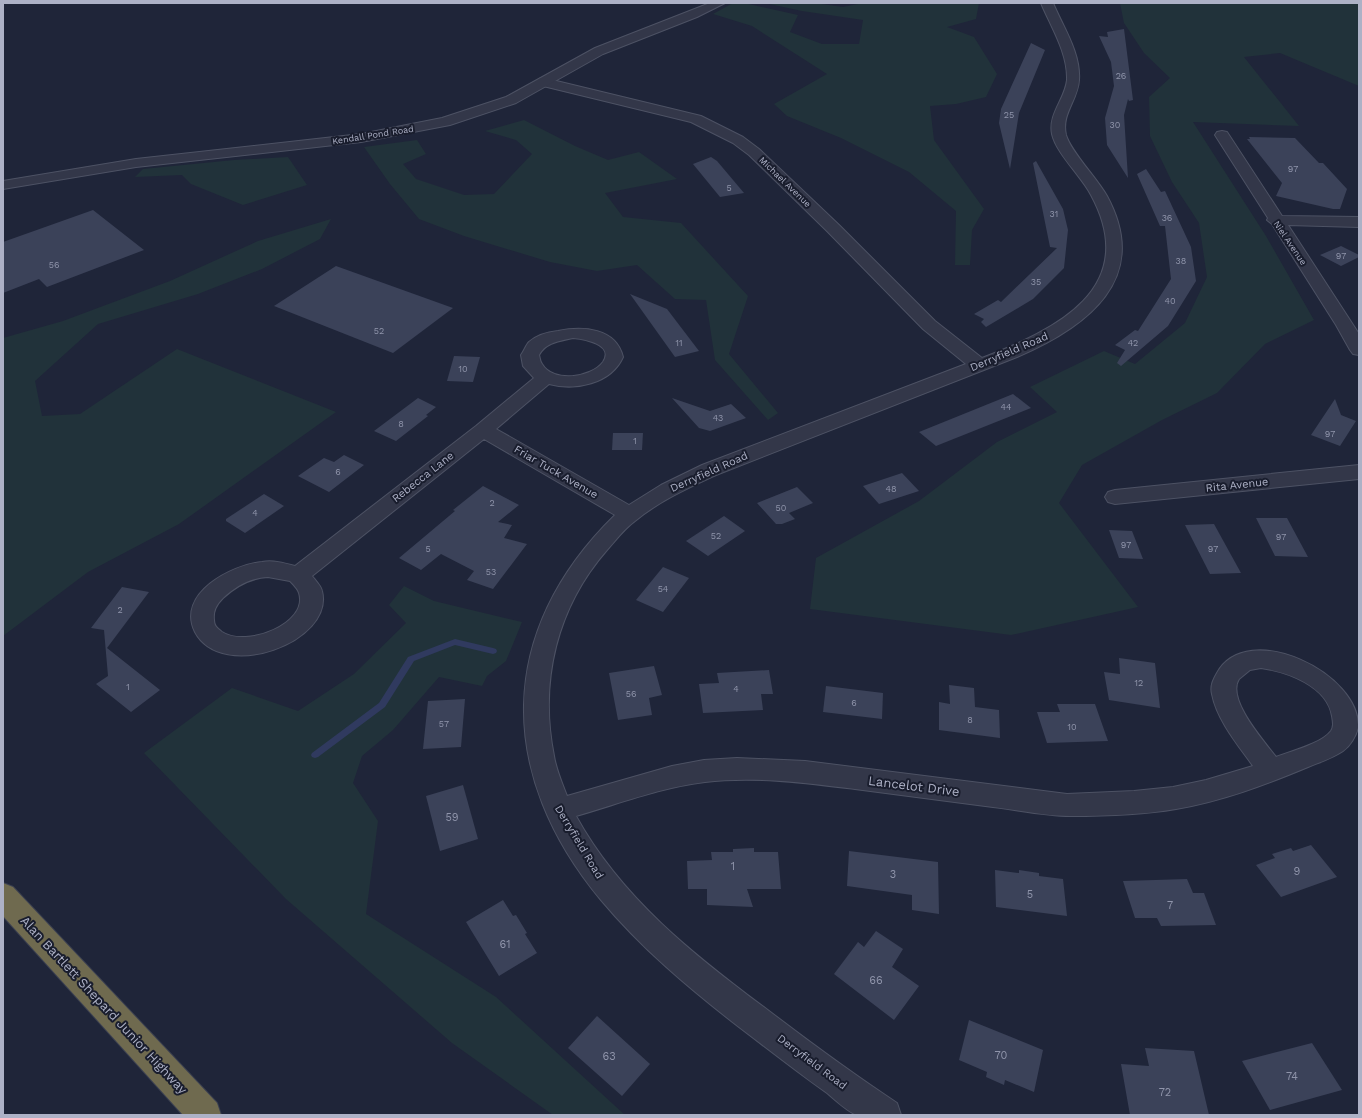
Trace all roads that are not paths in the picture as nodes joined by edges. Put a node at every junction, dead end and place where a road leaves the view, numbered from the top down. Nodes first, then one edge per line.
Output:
1 (719, 3) edge
2 (1047, 3) edge
3 (544, 82) junction
4 (1222, 135) dead end
5 (3, 185) edge
6 (1275, 220) junction
7 (1359, 222) edge
8 (1359, 350) edge
9 (979, 365) junction
10 (546, 377) dead end
11 (483, 430) junction
12 (1359, 472) edge
13 (1115, 497) dead end
14 (629, 514) junction
15 (298, 575) junction
16 (1271, 771) junction
17 (558, 810) junction
18 (3, 896) edge
19 (205, 1115) edge
20 (885, 1115) edge

1 - 3 street, Kendall Pond Road
2 - 9 street, Derryfield Road
3 - 5 street, Kendall Pond Road
3 - 9 street, Michael Avenue
4 - 6 street, Niel Avenue
6 - 7 street
6 - 8 street, Niel Avenue
9 - 14 street, Derryfield Road
10 - 11 street, Rebecca Lane
11 - 14 street, Friar Tuck Avenue
11 - 15 street, Rebecca Lane
12 - 13 street, Rita Avenue
14 - 17 street, Derryfield Road
15 - 15 street
16 - 16 street, Lancelot Drive
16 - 17 street, Lancelot Drive
17 - 20 street, Derryfield Road
18 - 19 highway, Alan Bartlett Shepard Junior Highway

